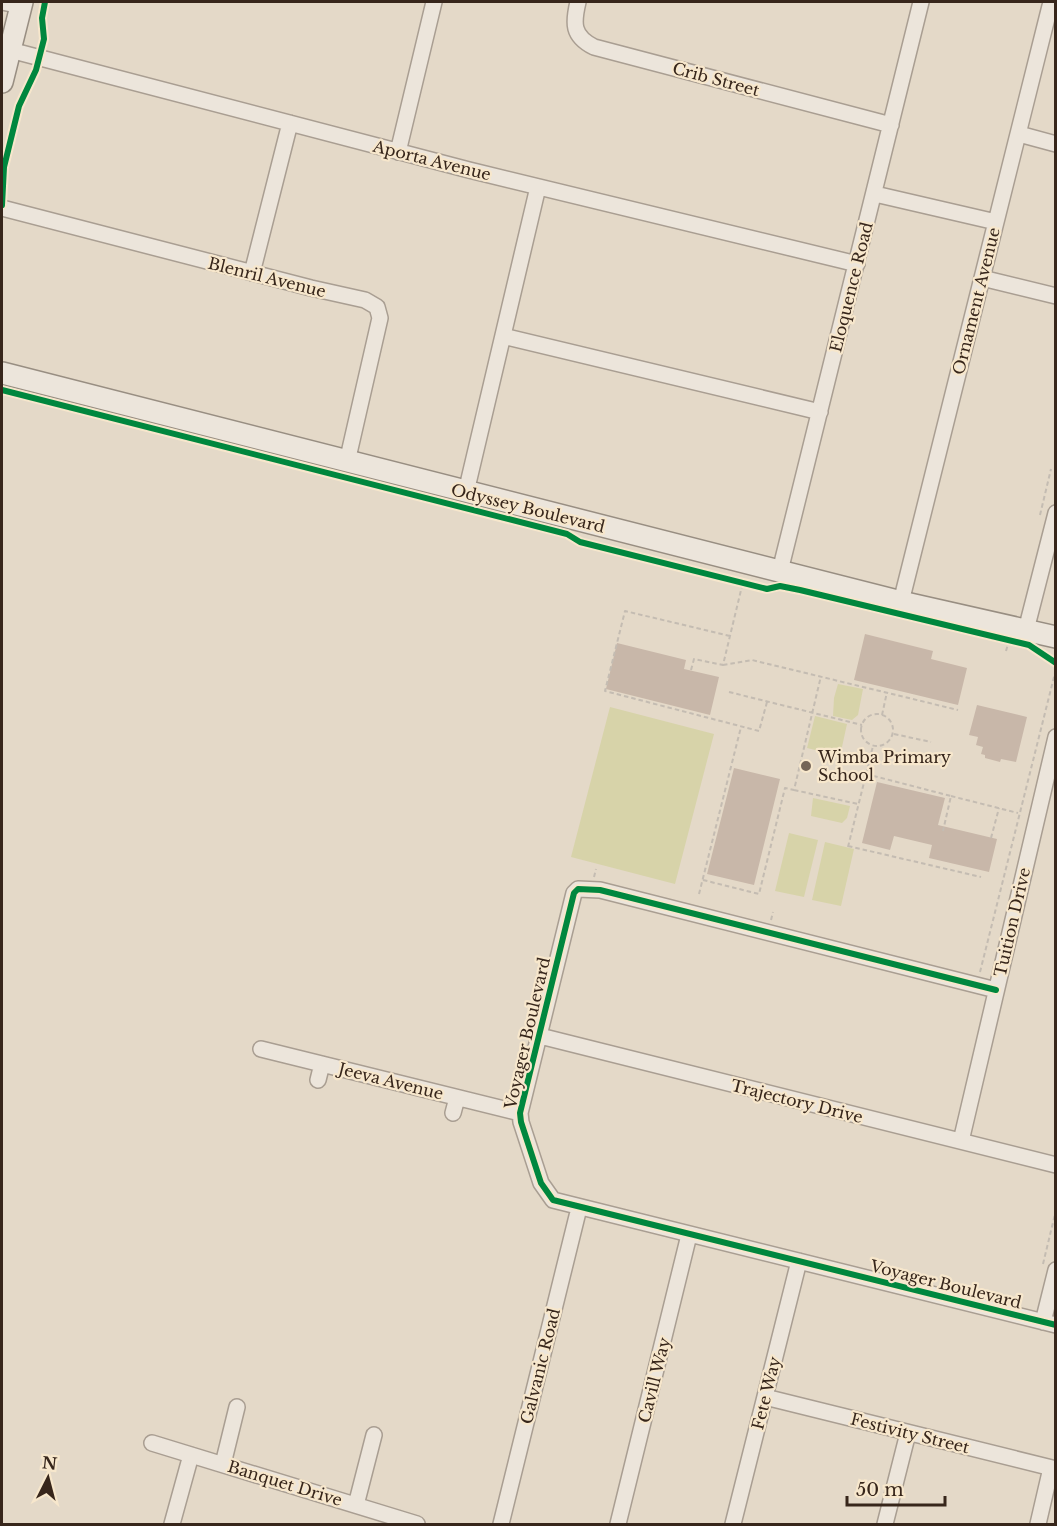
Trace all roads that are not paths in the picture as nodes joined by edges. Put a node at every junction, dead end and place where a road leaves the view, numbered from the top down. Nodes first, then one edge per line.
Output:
1 (434, 2) edge
2 (578, 2) edge
3 (921, 2) edge
4 (15, 3) edge
5 (1056, 4) edge
6 (10, 50) junction
7 (2, 82) edge
8 (290, 123) junction
9 (891, 125) junction
10 (1019, 134) junction
11 (1056, 144) edge
12 (398, 152) junction
13 (538, 187) junction
14 (875, 194) junction
15 (2, 208) edge
16 (996, 222) junction
17 (857, 264) junction
18 (252, 273) junction
19 (982, 278) junction
20 (1056, 296) edge
21 (503, 336) junction
22 (2, 373) edge
23 (820, 412) junction
24 (347, 462) junction
25 (466, 492) junction
26 (1056, 513) edge
27 (780, 571) junction
28 (901, 602) junction
29 (1022, 636) junction
30 (1056, 637) edge
31 (1056, 737) edge
32 (1050, 782) edge
33 (996, 990) junction
34 (540, 1036) junction
35 (261, 1048) dead end
36 (322, 1064) junction
37 (318, 1080) dead end
38 (457, 1098) junction
39 (453, 1113) dead end
40 (520, 1113) junction
41 (960, 1141) junction
42 (1056, 1165) edge
43 (579, 1208) junction
44 (689, 1236) junction
45 (799, 1261) junction
46 (1048, 1272) edge
47 (1049, 1323) edge
48 (765, 1397) junction
49 (237, 1407) dead end
50 (908, 1433) junction
51 (374, 1435) dead end
52 (152, 1443) dead end
53 (191, 1455) junction
54 (223, 1464) junction
55 (1053, 1468) edge
56 (356, 1505) junction
57 (172, 1524) edge
58 (417, 1524) edge
59 (501, 1524) edge
60 (618, 1524) edge
61 (733, 1524) edge
62 (885, 1524) edge
63 (1038, 1524) edge

1 - 12 street
2 - 9 street, Crib Street
3 - 9 street, Eloquence Road
4 - 6 street
5 - 10 street, Ornament Avenue
6 - 7 street
6 - 8 street, Aporta Avenue
8 - 12 street, Aporta Avenue
8 - 18 street
9 - 14 street, Eloquence Road
10 - 11 street
10 - 16 street, Ornament Avenue
12 - 13 street, Aporta Avenue
13 - 17 street, Aporta Avenue
13 - 21 street
14 - 16 street
14 - 17 street, Eloquence Road
15 - 18 street, Blenril Avenue
16 - 19 street, Ornament Avenue
17 - 23 street, Eloquence Road
18 - 24 street, Blenril Avenue
19 - 20 street
19 - 28 street, Ornament Avenue
21 - 23 street
21 - 25 street
22 - 24 street, Odyssey Boulevard
23 - 27 street, Eloquence Road
24 - 25 street, Odyssey Boulevard
25 - 27 street, Odyssey Boulevard
26 - 29 street
27 - 28 street, Odyssey Boulevard
28 - 29 street, Odyssey Boulevard
29 - 30 street, Odyssey Boulevard
31 - 32 street, Tuition Drive
32 - 33 street, Tuition Drive
33 - 34 street, Voyager Boulevard
33 - 41 street, Tuition Drive
34 - 40 street, Voyager Boulevard
34 - 41 street, Trajectory Drive
35 - 36 street, Jeeva Avenue
36 - 37 street
36 - 38 street, Jeeva Avenue
38 - 39 street
38 - 40 street, Jeeva Avenue
40 - 43 street, Voyager Boulevard
41 - 42 street, Trajectory Drive
43 - 44 street, Voyager Boulevard
43 - 59 street, Galvanic Road
44 - 45 street, Voyager Boulevard
44 - 60 street, Cavill Way
45 - 47 street, Voyager Boulevard
45 - 48 street, Fete Way
46 - 47 street
48 - 50 street, Festivity Street
48 - 61 street, Fete Way
49 - 54 street
50 - 55 street, Festivity Street
50 - 62 street
51 - 56 street
52 - 53 street, Banquet Drive
53 - 54 street, Banquet Drive
53 - 57 street
54 - 56 street, Banquet Drive
55 - 63 street
56 - 58 street, Banquet Drive

